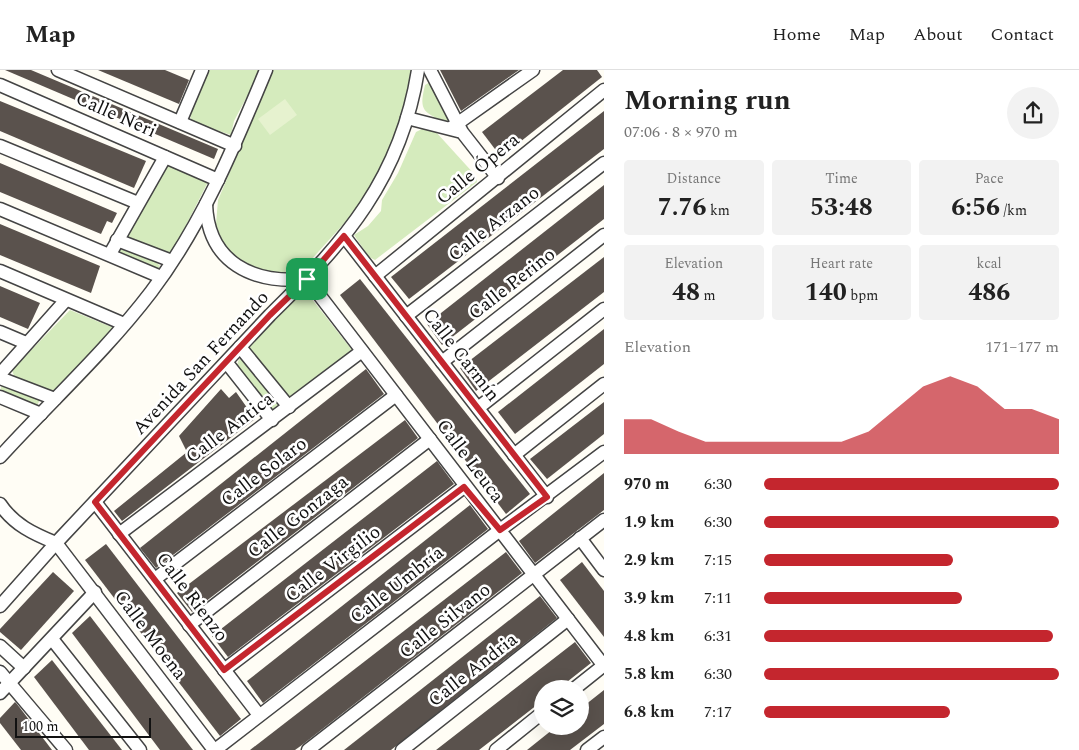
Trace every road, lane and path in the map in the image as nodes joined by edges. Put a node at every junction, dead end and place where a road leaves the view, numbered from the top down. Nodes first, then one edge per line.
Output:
1 (58, 70) edge
2 (266, 70) edge
3 (418, 70) edge
4 (430, 70) edge
5 (533, 70) edge
6 (200, 71) edge
7 (0, 85) edge
8 (604, 90) edge
9 (407, 118) junction
10 (180, 122) junction
11 (457, 128) junction
12 (0, 146) edge
13 (235, 146) junction
14 (165, 157) junction
15 (604, 163) edge
16 (498, 178) junction
17 (218, 180) junction
18 (138, 203) junction
19 (206, 204) junction
20 (0, 209) edge
21 (604, 235) edge
22 (344, 236) junction
23 (117, 240) junction
24 (110, 254) junction
25 (172, 261) junction
26 (0, 271) edge
27 (375, 276) junction
28 (162, 277) junction
29 (307, 279) junction
30 (65, 300) junction
31 (604, 309) edge
32 (406, 316) junction
33 (124, 324) junction
34 (0, 332) edge
35 (26, 343) junction
36 (240, 348) junction
37 (362, 350) junction
38 (442, 362) junction
39 (227, 363) junction
40 (0, 374) edge
41 (0, 378) edge
42 (604, 384) edge
43 (396, 395) junction
44 (0, 397) edge
45 (55, 399) junction
46 (289, 408) junction
47 (478, 408) junction
48 (41, 414) junction
49 (272, 420) junction
50 (430, 439) junction
51 (604, 452) edge
52 (514, 455) junction
53 (0, 456) edge
54 (464, 487) junction
55 (547, 497) junction
56 (95, 502) junction
57 (0, 504) edge
58 (604, 520) edge
59 (500, 530) junction
60 (120, 534) junction
61 (580, 538) junction
62 (56, 543) junction
63 (604, 570) edge
64 (534, 575) junction
65 (155, 579) junction
66 (95, 592) junction
67 (0, 606) edge
68 (568, 619) junction
69 (189, 625) junction
70 (52, 638) junction
71 (0, 646) edge
72 (604, 666) edge
73 (24, 668) junction
74 (224, 670) junction
75 (0, 672) edge
76 (586, 680) edge
77 (10, 682) junction
78 (0, 693) edge
79 (259, 715) junction
80 (534, 719) edge
81 (604, 737) edge
82 (66, 750) edge
83 (140, 750) edge
84 (214, 750) edge
85 (308, 750) edge
86 (402, 750) edge
87 (496, 750) edge
88 (587, 750) edge

1 - 10 street
2 - 13 street
3 - 9 street, Avenida San Fernando
4 - 11 street
5 - 11 street
6 - 10 street
7 - 14 street, Calle Neri
8 - 16 street, Calle Ópera
9 - 11 street
9 - 22 street, Avenida San Fernando
10 - 13 street
11 - 16 street
12 - 18 street
13 - 17 street
14 - 17 street, Calle Neri
14 - 18 street
15 - 32 street, Calle Arzano
16 - 27 street, Calle Ópera
17 - 19 street
18 - 23 street
19 - 25 street
19 - 29 street
20 - 24 street
21 - 38 street, Calle Perino
22 - 27 street, Calle Carmín
22 - 29 street, Avenida San Fernando
23 - 24 street
23 - 25 street
24 - 28 street
25 - 28 street
26 - 30 street
27 - 32 street, Calle Carmín
28 - 33 street
29 - 36 street, Avenida San Fernando
29 - 37 street, Calle Leuca
30 - 33 street
30 - 35 street
31 - 47 street
32 - 38 street, Calle Carmín
33 - 45 street
34 - 35 street
35 - 40 street
36 - 39 street, Avenida San Fernando
36 - 46 street
37 - 43 street, Calle Leuca
37 - 46 street, Calle Antica
38 - 47 street, Calle Carmín
39 - 49 street
39 - 56 street, Avenida San Fernando
41 - 45 street
42 - 52 street
43 - 50 street, Calle Leuca
43 - 65 street, Calle Solaro
44 - 48 street
45 - 48 street
46 - 49 street, Calle Antica
47 - 52 street, Calle Carmín
48 - 53 street
49 - 60 street, Calle Antica
50 - 54 street, Calle Leuca
50 - 69 street, Calle Gonzaga
51 - 55 street, Calle Umbría
52 - 55 street, Calle Carmín
54 - 59 street, Calle Leuca
54 - 74 street, Calle Virgilio
55 - 59 street, Calle Umbría
56 - 60 street, Calle Rienzo
56 - 62 street, Avenida San Fernando
57 - 62 street
58 - 61 street, Calle Silvano
59 - 64 street, Calle Leuca
59 - 79 street, Calle Umbría
60 - 65 street, Calle Rienzo
61 - 63 street
61 - 64 street, Calle Silvano
62 - 66 street, Calle Moena
62 - 67 street, Avenida San Fernando
64 - 68 street, Calle Leuca
64 - 85 street, Calle Silvano
65 - 69 street, Calle Rienzo
66 - 70 street
66 - 84 street, Calle Moena
68 - 72 street, Calle Leuca
68 - 86 street, Calle Andria
69 - 74 street, Calle Rienzo
70 - 73 street
70 - 83 street
71 - 73 street
72 - 76 street
73 - 77 street
74 - 79 street, Calle Rienzo
75 - 77 street
77 - 78 street
77 - 82 street
79 - 84 street, Calle Umbría
80 - 87 street
81 - 88 street

